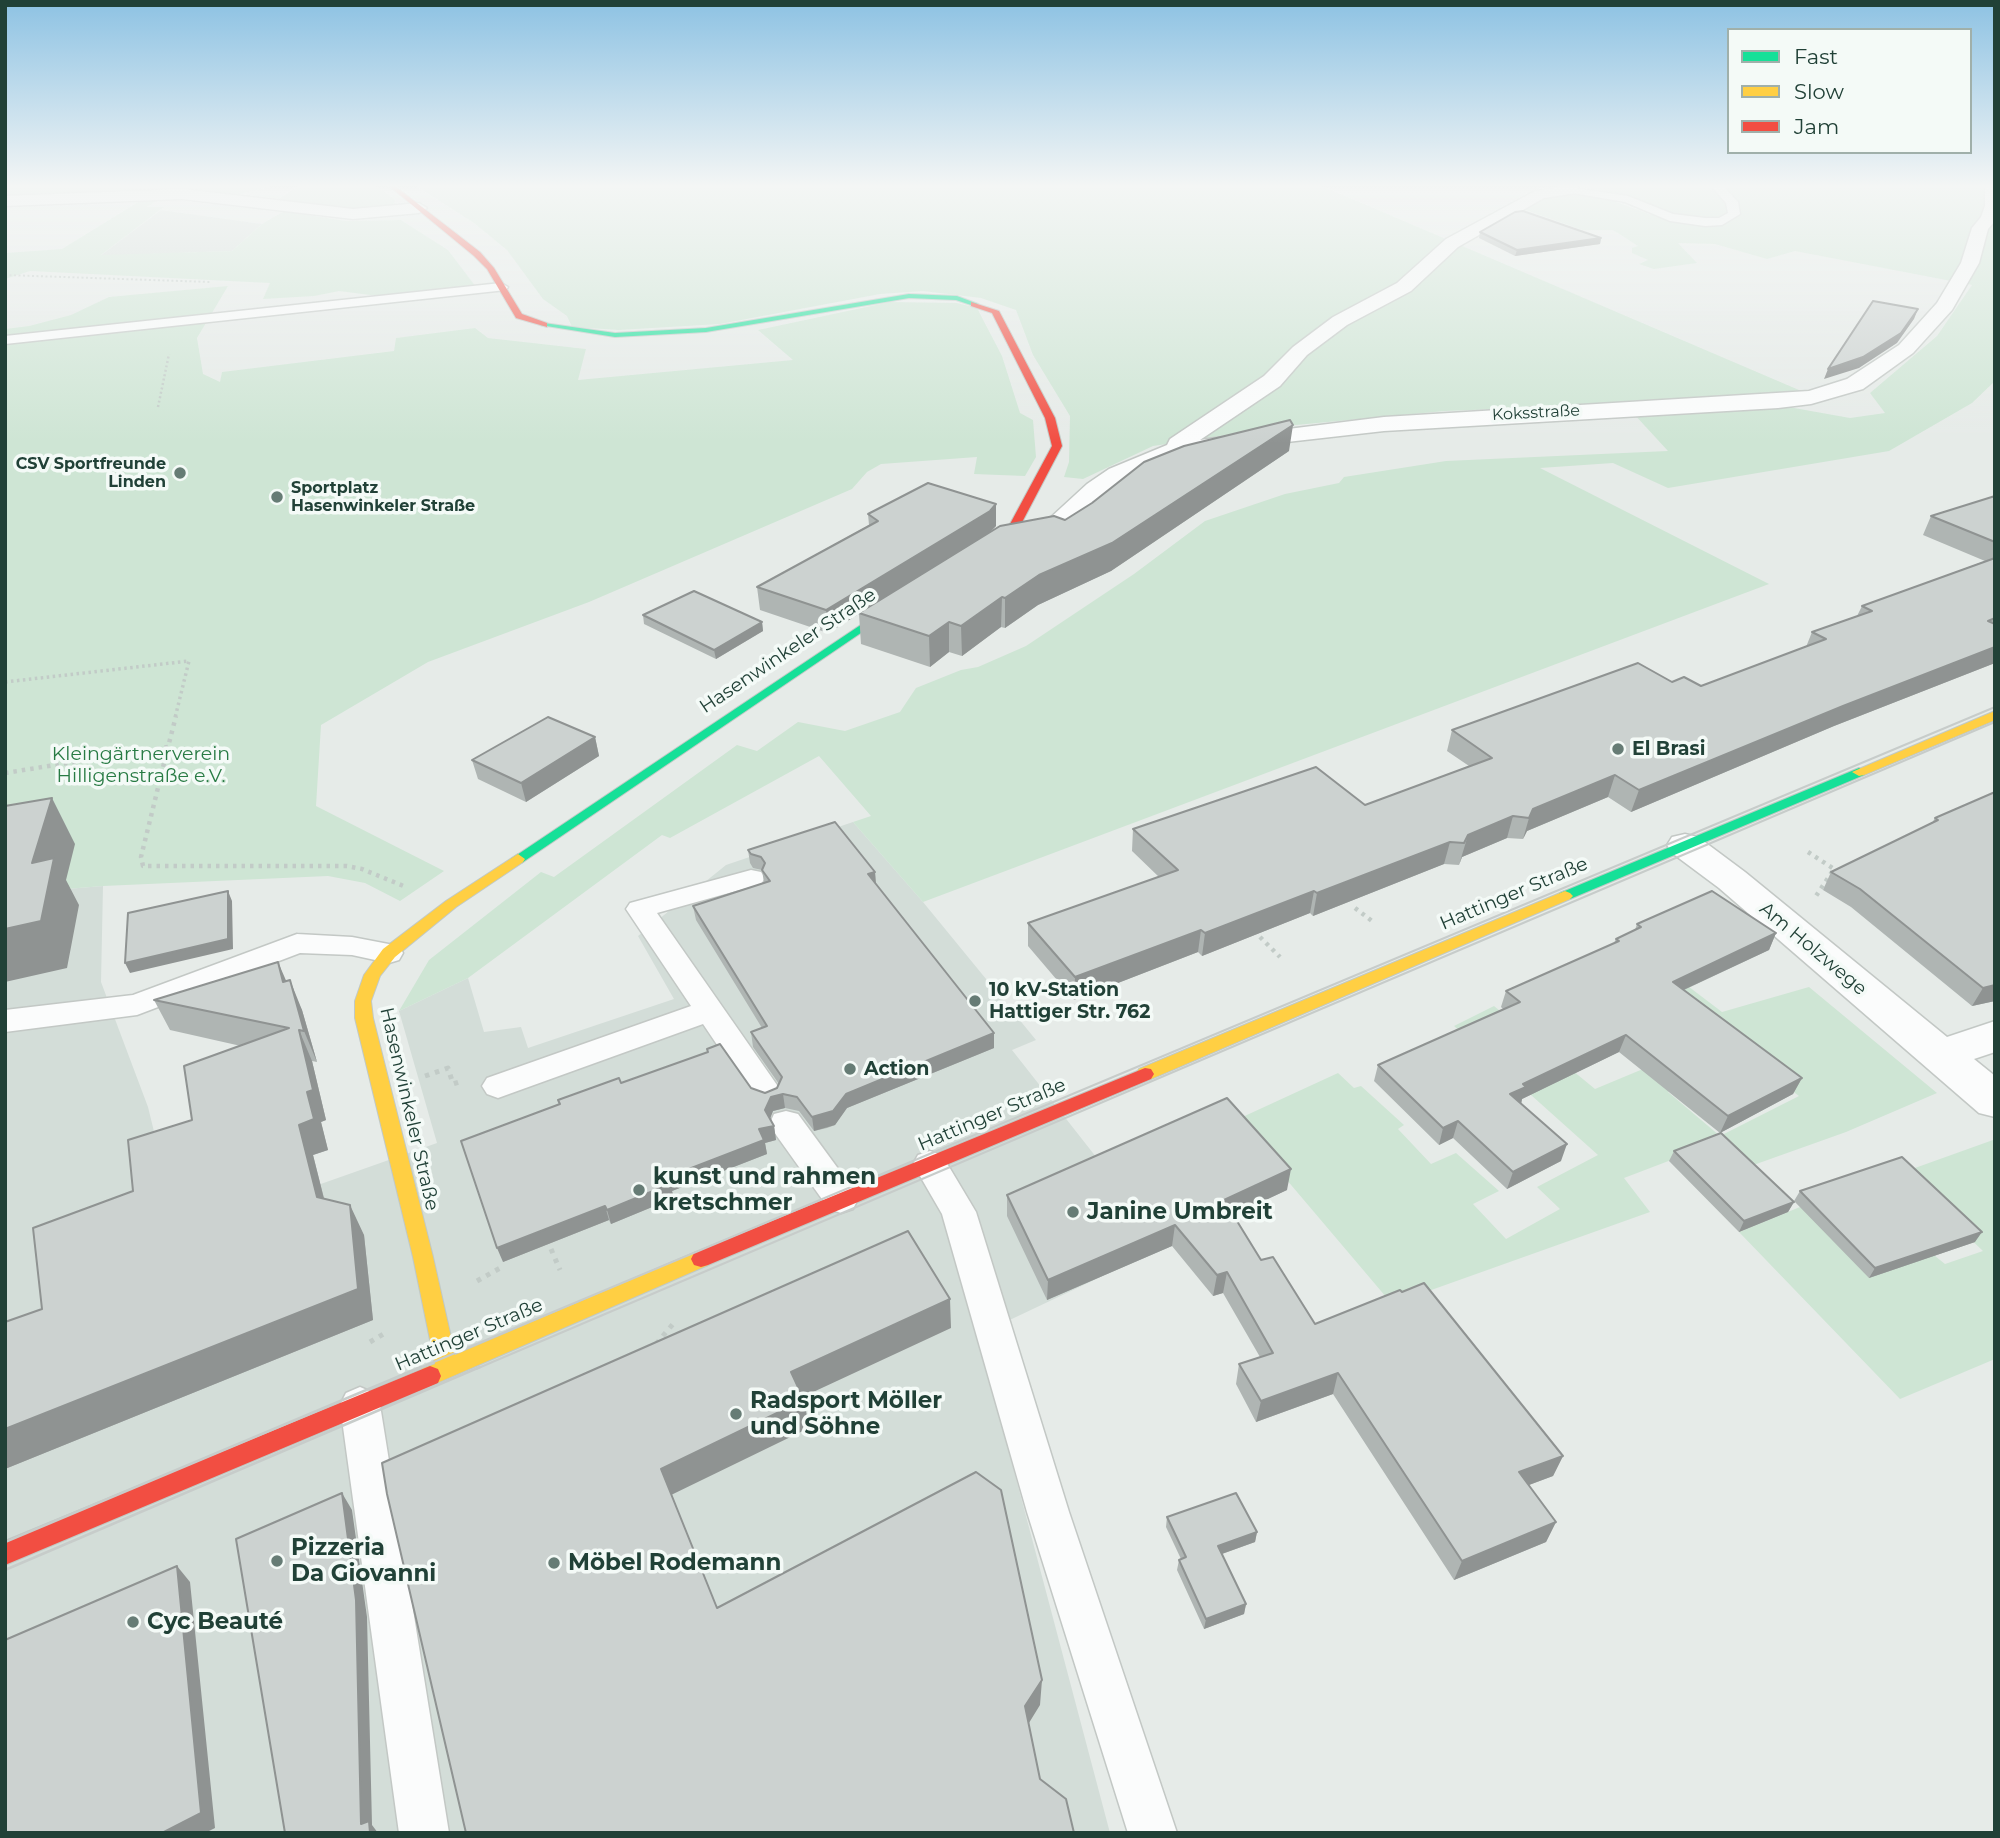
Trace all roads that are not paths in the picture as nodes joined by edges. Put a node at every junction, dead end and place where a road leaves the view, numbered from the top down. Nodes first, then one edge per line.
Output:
1 (490, 272) edge
2 (1421, 272) edge
3 (1965, 272) edge
4 (501, 287) junction
5 (5, 340) edge
6 (1165, 453) junction
7 (992, 547) junction
8 (959, 566) edge
9 (915, 592) edge
10 (1995, 715) edge
11 (1685, 845) junction
12 (751, 877) dead end
13 (389, 953) junction
14 (709, 1011) junction
15 (5, 1021) edge
16 (1995, 1036) edge
17 (1940, 1055) junction
18 (498, 1086) dead end
19 (766, 1093) edge
20 (1995, 1101) edge
21 (786, 1123) dead end
22 (929, 1164) junction
23 (841, 1199) junction
24 (447, 1369) junction
25 (360, 1405) junction
26 (5, 1553) edge
27 (424, 1833) edge
28 (1153, 1833) edge

1 - 4 street
2 - 6 street
3 - 6 street, Koksstraße
4 - 5 lane
4 - 7 street
6 - 7 street, Koksstraße
7 - 8 street
9 - 13 street, Hasenwinkeler Straße
10 - 11 street, Hattinger Straße
11 - 17 street, Am Holzwege
11 - 22 street, Hattinger Straße
12 - 14 lane
13 - 15 lane
13 - 24 street, Hasenwinkeler Straße
14 - 18 lane
14 - 19 lane
16 - 17 street
17 - 20 street, Am Holzwege
21 - 23 lane
22 - 23 street, Hattinger Straße
22 - 28 lane
23 - 24 street, Hattinger Straße
24 - 25 street, Hattinger Straße
25 - 26 street, Hattinger Straße
25 - 27 lane

